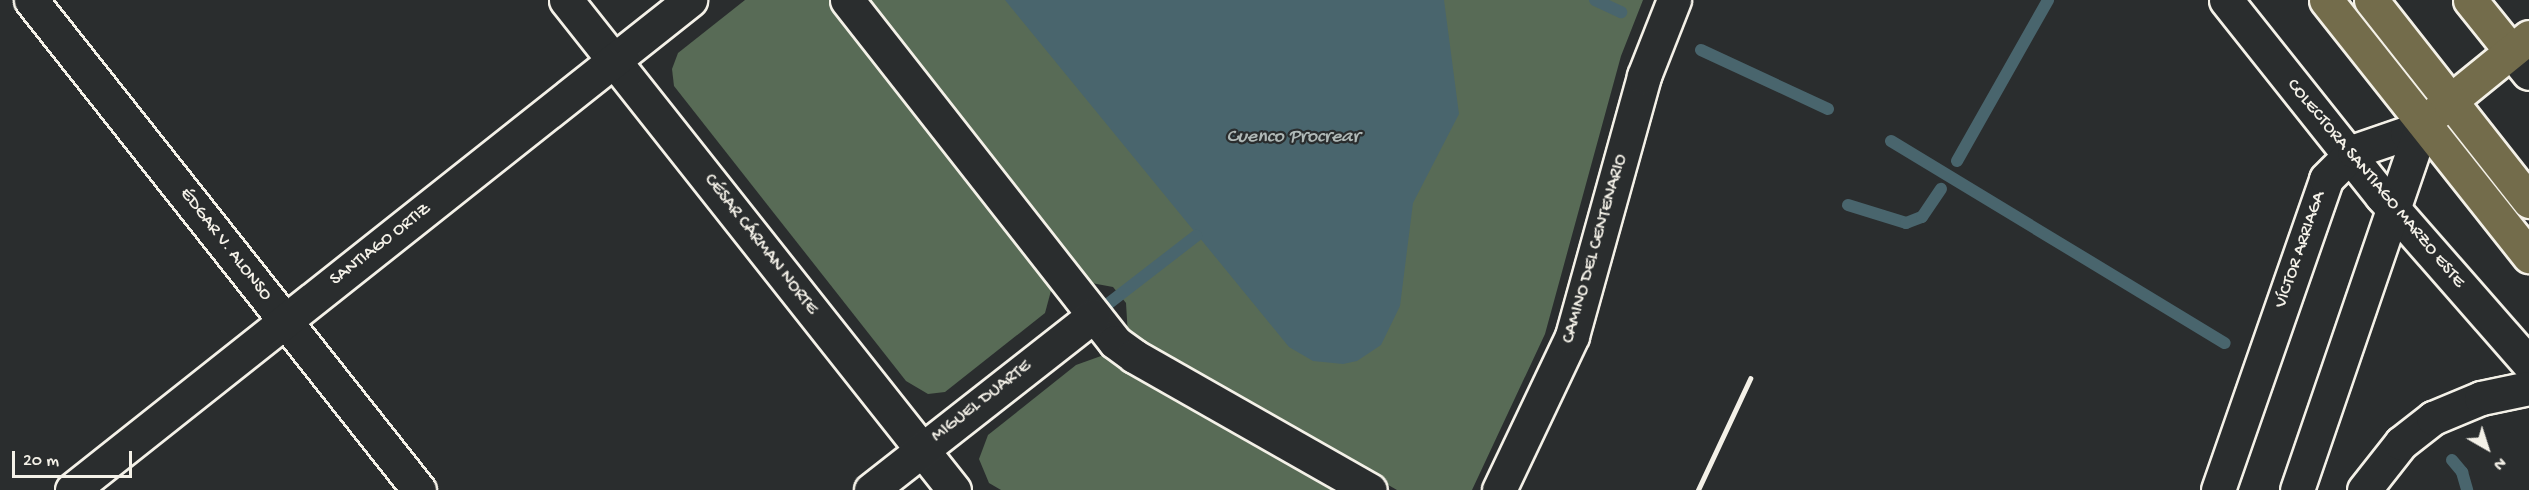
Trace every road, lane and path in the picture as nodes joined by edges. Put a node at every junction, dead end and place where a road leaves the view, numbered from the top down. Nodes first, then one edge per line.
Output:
1 (31, 0) edge
2 (566, 0) edge
3 (690, 0) edge
4 (847, 0) edge
5 (1674, 0) edge
6 (2226, 0) edge
7 (2326, 0) edge
8 (2371, 0) edge
9 (2470, 0) edge
10 (2523, 54) edge
11 (614, 61) junction
12 (2450, 101) junction
13 (2423, 123) junction
14 (2349, 155) junction
15 (2529, 201) edge
16 (2393, 209) junction
17 (2529, 256) edge
18 (1094, 315) junction
19 (285, 321) junction
20 (2529, 364) edge
21 (2529, 388) edge
22 (922, 450) junction
23 (72, 490) edge
24 (419, 490) edge
25 (871, 490) edge
26 (954, 490) edge
27 (1370, 490) edge
28 (1499, 490) edge
29 (2218, 490) edge
30 (2297, 490) edge
31 (2364, 490) edge

1 - 19 street, ÉDGAR V. ALONSO
2 - 11 street, CÉSAR CÁRMAN NORTE
3 - 11 street, SANTIAGO ORTIZ
4 - 18 street
5 - 28 street, CAMINO DEL CENTENARIO
6 - 14 street, COLECTORA SANTIAGO MARZO ESTE
7 - 13 main road
8 - 12 main road
9 - 10 main road
10 - 12 main road
11 - 19 street, SANTIAGO ORTIZ
11 - 22 street, CÉSAR CÁRMAN NORTE
12 - 13 main road
12 - 15 main road
13 - 14 street, VÍCTOR ARRIAGA
13 - 16 street
13 - 17 main road
14 - 16 street, COLECTORA SANTIAGO MARZO ESTE
14 - 29 street, VÍCTOR ARRIAGA
16 - 20 street, COLECTORA SANTIAGO MARZO ESTE
16 - 30 street
18 - 22 street, MIGUEL DUARTE
18 - 27 street
19 - 23 street, SANTIAGO ORTIZ
19 - 24 street, ÉDGAR V. ALONSO
21 - 31 street
22 - 25 street, MIGUEL DUARTE
22 - 26 street, CÉSAR CÁRMAN NORTE

